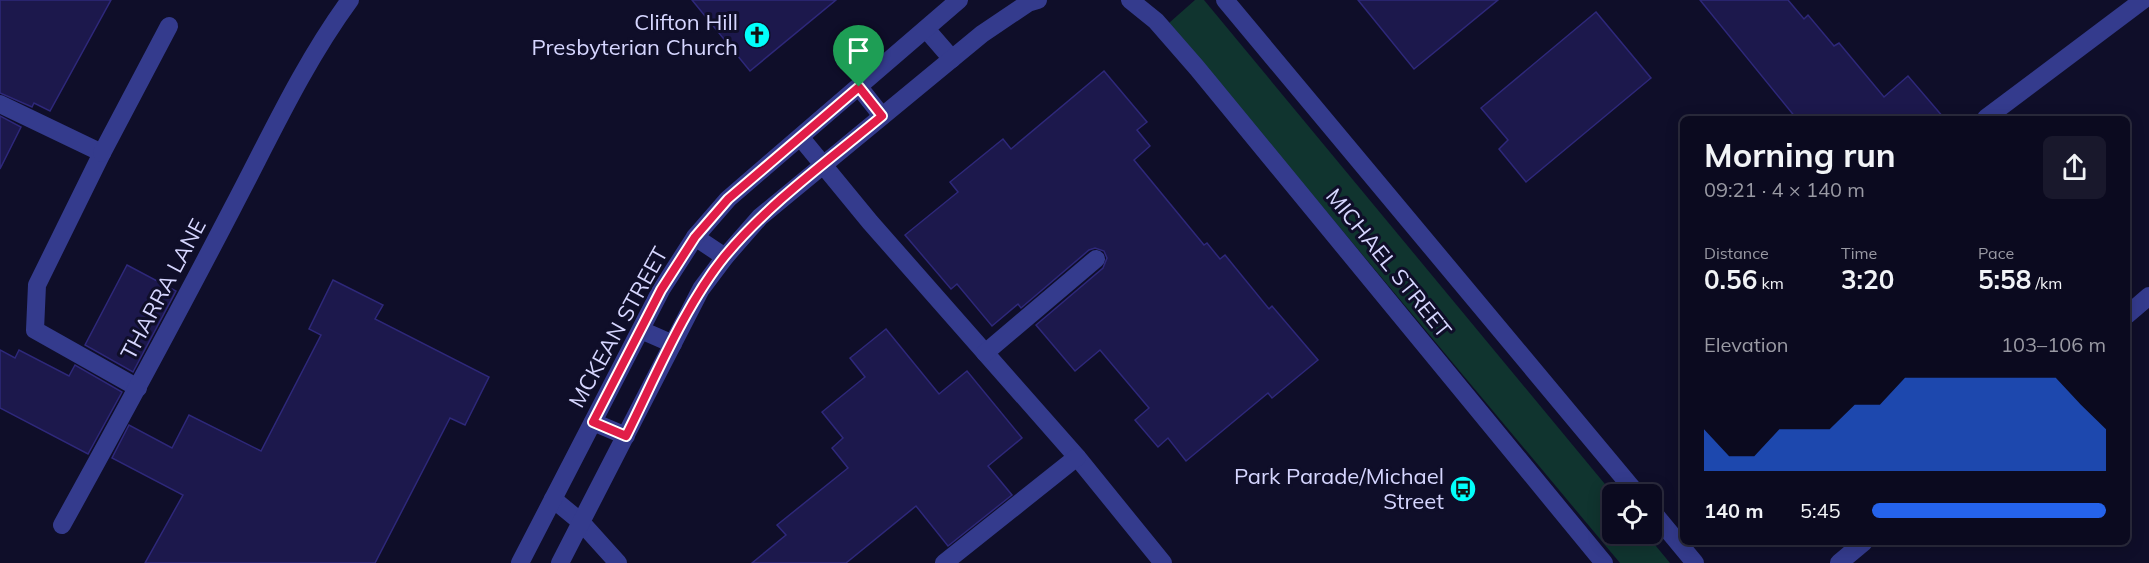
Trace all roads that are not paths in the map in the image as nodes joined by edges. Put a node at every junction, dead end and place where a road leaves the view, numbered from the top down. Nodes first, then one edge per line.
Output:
1 (350, 0) edge
2 (959, 0) edge
3 (1038, 0) edge
4 (1130, 0) edge
5 (1225, 0) edge
6 (2143, 0) edge
7 (169, 26) dead end
8 (926, 29) junction
9 (952, 59) junction
10 (859, 87) junction
11 (0, 104) edge
12 (882, 116) junction
13 (1989, 116) edge
14 (801, 138) junction
15 (102, 153) junction
16 (823, 165) junction
17 (695, 237) junction
18 (725, 257) junction
19 (1096, 259) dead end
20 (2149, 296) edge
21 (2130, 312) edge
22 (641, 330) junction
23 (673, 344) junction
24 (985, 353) junction
25 (138, 388) junction
26 (593, 422) junction
27 (626, 436) junction
28 (1077, 457) junction
29 (1629, 484) edge
30 (553, 499) junction
31 (581, 522) junction
32 (1662, 523) edge
33 (62, 525) dead end
34 (1680, 545) edge
35 (1680, 545) edge
36 (1860, 545) edge
37 (520, 563) edge
38 (560, 563) edge
39 (618, 563) edge
40 (944, 563) edge
41 (1163, 563) edge
42 (1604, 563) edge
43 (1695, 563) edge
44 (1839, 563) edge

1 - 25 street, THARRA LANE
2 - 8 street, MCKEAN STREET
3 - 9 street
4 - 42 street, MICHAEL STREET
5 - 29 street, MICHAEL STREET
6 - 13 street
7 - 15 street
8 - 9 street
8 - 10 street, MCKEAN STREET
9 - 12 street
10 - 12 street
10 - 14 street, MCKEAN STREET
11 - 15 street
12 - 16 street
14 - 16 street
14 - 17 street, MCKEAN STREET
15 - 25 street, THARRA LANE
16 - 18 street
16 - 24 street
17 - 18 street
17 - 22 street, MCKEAN STREET
18 - 23 street
19 - 24 street
20 - 21 street
22 - 23 street
22 - 26 street, MCKEAN STREET
23 - 27 street
24 - 28 street
25 - 33 street
26 - 27 street
26 - 30 street, MCKEAN STREET
27 - 31 street
28 - 40 street
28 - 41 street
30 - 31 street
30 - 37 street, MCKEAN STREET
31 - 38 street
31 - 39 street
32 - 34 street
35 - 43 street
36 - 44 street

